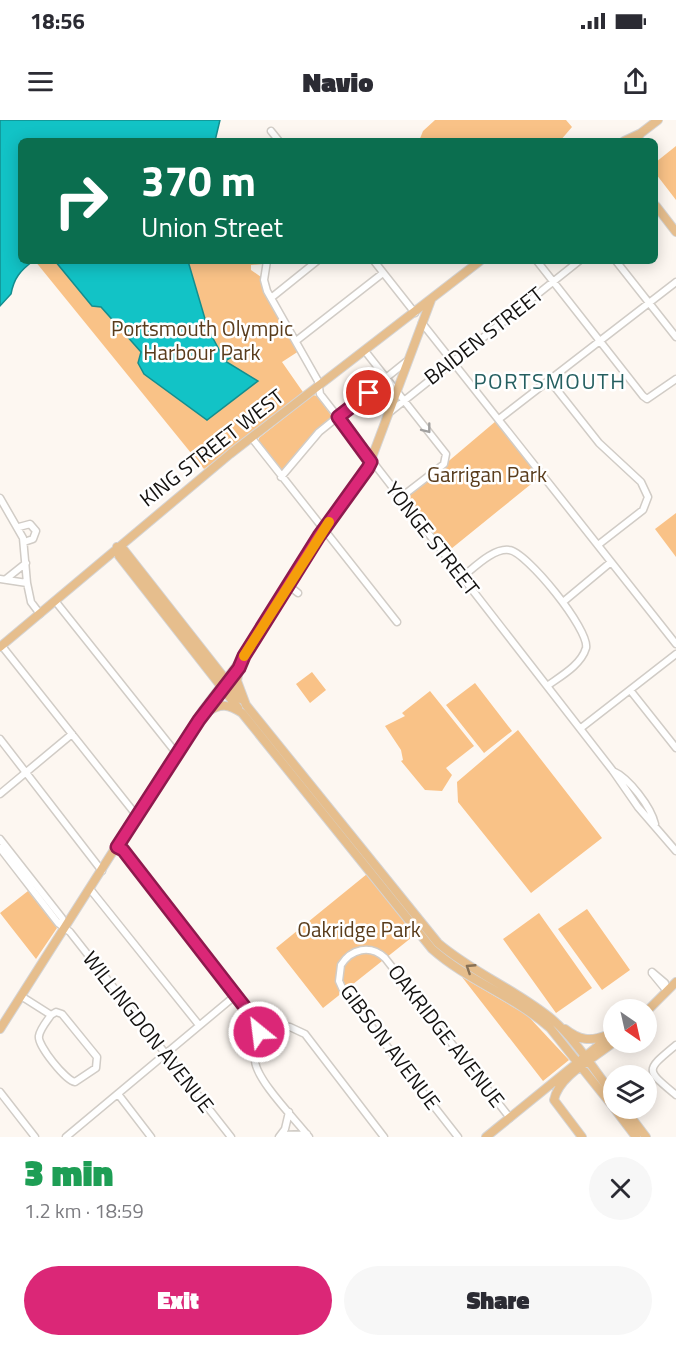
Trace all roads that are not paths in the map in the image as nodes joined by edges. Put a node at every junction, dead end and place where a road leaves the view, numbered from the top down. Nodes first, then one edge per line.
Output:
1 (658, 120) edge
2 (271, 131) dead end
3 (641, 133) junction
4 (277, 138) edge
5 (630, 138) edge
6 (637, 138) edge
7 (658, 209) edge
8 (676, 232) edge
9 (267, 264) edge
10 (313, 264) edge
11 (376, 264) edge
12 (476, 264) edge
13 (539, 264) edge
14 (575, 264) edge
15 (618, 264) edge
16 (383, 273) junction
17 (553, 282) junction
18 (676, 282) edge
19 (271, 297) junction
20 (431, 300) junction
21 (649, 303) junction
22 (415, 313) junction
23 (422, 323) junction
24 (418, 335) junction
25 (676, 337) edge
26 (296, 341) junction
27 (600, 341) junction
28 (365, 351) junction
29 (408, 361) junction
30 (453, 361) junction
31 (387, 379) junction
32 (676, 379) edge
33 (550, 381) junction
34 (319, 387) junction
35 (397, 391) junction
36 (404, 399) junction
37 (390, 413) junction
38 (338, 417) junction
39 (500, 419) junction
40 (251, 437) junction
41 (371, 462) junction
42 (281, 477) junction
43 (0, 498) edge
44 (400, 498) junction
45 (19, 527) junction
46 (323, 530) junction
47 (24, 542) junction
48 (598, 545) junction
49 (117, 547) junction
50 (611, 562) junction
51 (26, 563) junction
52 (462, 577) junction
53 (3, 579) edge
54 (27, 582) junction
55 (288, 585) junction
56 (298, 593) dead end
57 (56, 602) junction
58 (562, 602) junction
59 (40, 614) junction
60 (397, 622) dead end
61 (676, 644) edge
62 (1, 647) edge
63 (676, 654) edge
64 (244, 656) junction
65 (239, 668) junction
66 (225, 684) junction
67 (547, 686) junction
68 (630, 690) junction
69 (244, 709) junction
70 (207, 712) junction
71 (199, 720) junction
72 (580, 728) junction
73 (72, 734) junction
74 (0, 739) edge
75 (676, 748) edge
76 (177, 754) junction
77 (285, 760) junction
78 (26, 772) junction
79 (0, 794) edge
80 (137, 816) junction
81 (0, 839) edge
82 (117, 847) junction
83 (0, 848) edge
84 (676, 851) edge
85 (102, 871) junction
86 (90, 889) junction
87 (65, 927) junction
88 (349, 955) joint
89 (676, 982) edge
90 (236, 995) junction
91 (21, 996) junction
92 (658, 999) edge
93 (51, 1015) junction
94 (555, 1022) junction
95 (258, 1024) junction
96 (200, 1025) junction
97 (276, 1028) junction
98 (0, 1029) edge
99 (603, 1036) edge
100 (259, 1041) junction
101 (603, 1043) edge
102 (676, 1045) edge
103 (603, 1049) edge
104 (165, 1054) junction
105 (583, 1062) junction
106 (603, 1084) edge
107 (545, 1088) junction
108 (0, 1092) edge
109 (603, 1092) edge
110 (118, 1094) junction
111 (676, 1095) edge
112 (554, 1100) junction
113 (289, 1112) junction
114 (510, 1118) junction
115 (622, 1119) edge
116 (632, 1119) edge
117 (280, 1136) edge
118 (308, 1136) edge
119 (35, 1137) edge
120 (66, 1137) edge
121 (151, 1137) edge
122 (231, 1137) edge
123 (384, 1137) edge
124 (458, 1137) edge
125 (486, 1137) edge
126 (582, 1137) edge
127 (636, 1137) edge
128 (646, 1137) edge

1 - 3 main road
2 - 4 street
3 - 5 main road
3 - 6 main road
7 - 8 main road
9 - 19 street, YONGE STREET
10 - 19 street
11 - 16 street
12 - 20 main road, KING STREET WEST
13 - 17 street
14 - 17 street, BAIDEN STREET
15 - 21 street
16 - 22 street
16 - 26 street
17 - 27 street
17 - 30 street, BAIDEN STREET
18 - 21 street
19 - 26 street, YONGE STREET
20 - 22 main road, KING STREET WEST
20 - 23 main road
21 - 25 street
21 - 27 street
22 - 24 main road
22 - 28 main road, KING STREET WEST
23 - 24 main road
23 - 30 street
24 - 29 main road
26 - 34 street, YONGE STREET
27 - 32 street
27 - 33 street
28 - 31 street
28 - 34 main road, KING STREET WEST
29 - 31 street
29 - 35 main road
30 - 36 street, BAIDEN STREET
30 - 39 street
31 - 35 street
31 - 38 street
33 - 39 street
33 - 48 street
34 - 38 street, YONGE STREET
34 - 40 main road, KING STREET WEST
35 - 36 street
35 - 37 main road
36 - 37 street, BAIDEN STREET
36 -> 44 street
37 - 41 main road
38 - 41 street, YONGE STREET
38 - 42 street
39 - 48 street
40 - 42 street
40 - 49 main road, KING STREET WEST
41 - 44 street, YONGE STREET
41 - 46 main road
42 - 46 street
43 - 45 street
44 - 52 street, YONGE STREET
45 - 47 street
45 - 47 street
46 - 55 main road
46 - 60 street
47 - 51 street
48 - 50 street
49 - 57 main road, KING STREET WEST
49 - 66 main road
50 - 58 street
50 - 61 street
51 - 53 street
51 - 54 street
52 - 58 street
52 - 67 street, YONGE STREET
53 - 54 street
54 - 59 street
55 - 56 street
55 - 64 main road
57 - 59 main road, KING STREET WEST
57 - 76 street
58 - 67 street
59 - 62 main road, KING STREET WEST
62 - 73 street
63 - 68 street
64 - 65 main road
64 - 66 main road
65 - 66 main road
65 - 69 main road
66 - 69 main road
66 - 70 main road
66 - 71 main road
67 - 72 street, YONGE STREET
68 - 72 street
68 - 75 street
69 - 70 main road
69 - 77 main road
70 - 71 main road
71 - 76 main road
72 - 84 street, YONGE STREET
73 - 78 street
73 - 80 street
74 - 78 street
76 - 80 main road
94 -> 77 main road
77 - 105 main road
78 - 79 street
78 - 85 street
80 - 82 main road
81 - 87 street
82 - 85 main road
82 - 90 street
83 - 87 street
85 - 86 main road
86 - 87 main road
86 - 96 street
87 - 91 main road
87 - 104 street, WILLINGDON AVENUE
88 - 114 street, OAKRIDGE AVENUE
88 - 124 street, GIBSON AVENUE
89 - 92 main road
90 - 95 street
90 - 96 street
91 - 93 street
91 - 98 main road
93 - 93 street
94 - 99 main road
94 - 105 main road
95 - 97 street
95 - 100 street
96 - 104 street
97 - 100 street
97 - 123 street
100 - 113 street
101 - 105 main road
102 - 111 street
103 - 105 main road
104 - 110 street
104 - 122 street, WILLINGDON AVENUE
105 - 106 main road
105 - 107 main road
105 - 109 main road
105 - 112 main road
107 - 112 street
107 - 114 main road
108 - 119 street
110 - 120 street
110 - 121 street
112 - 126 main road
113 - 117 street
113 - 118 street
114 - 125 main road
115 - 127 main road
116 - 128 main road
117 - 118 street

